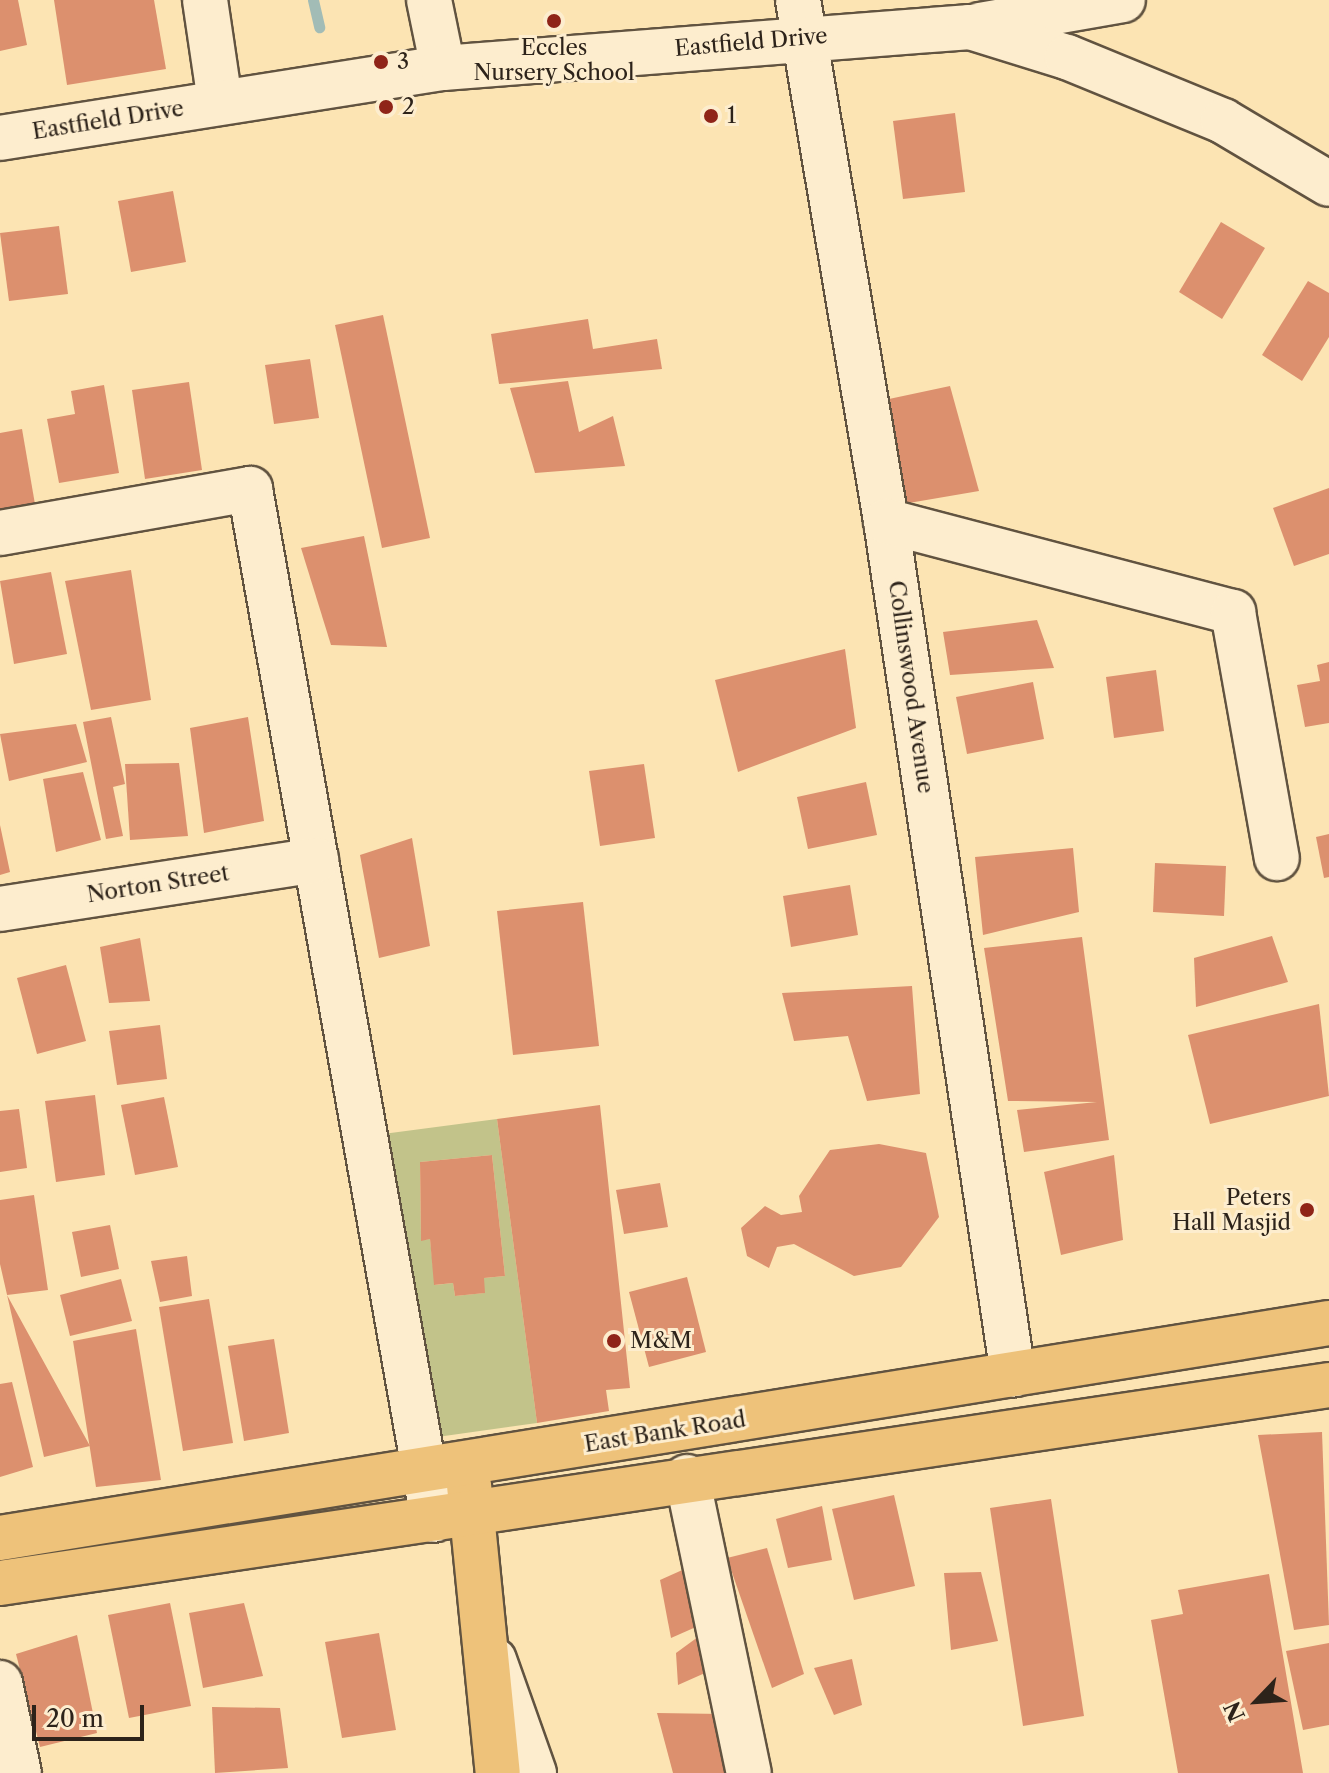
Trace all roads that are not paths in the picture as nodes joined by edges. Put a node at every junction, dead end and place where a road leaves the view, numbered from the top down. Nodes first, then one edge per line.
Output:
1 (205, 0) edge
2 (429, 0) edge
3 (1123, 0) edge
4 (801, 18) edge
5 (970, 27) junction
6 (443, 68) junction
7 (220, 102) junction
8 (0, 138) edge
9 (1329, 184) edge
10 (886, 521) junction
11 (0, 533) edge
12 (1277, 858) dead end
13 (316, 860) junction
14 (0, 909) edge
15 (1329, 1323) edge
16 (1013, 1375) junction
17 (1329, 1385) edge
18 (445, 1469) junction
19 (687, 1477) junction
20 (454, 1516) junction
21 (0, 1538) edge
22 (0, 1583) edge
23 (486, 1635) junction
24 (0, 1683) edge
25 (19, 1773) edge
26 (498, 1773) edge
27 (534, 1773) edge
28 (749, 1773) edge

1 - 7 street
2 - 6 street
3 - 5 street
4 - 5 street, Eastfield Drive
4 - 6 street, Eastfield Drive
4 - 10 street, Collinswood Avenue
5 - 9 street, Eastfield Drive
6 - 7 street, Eastfield Drive
7 - 8 street, Eastfield Drive
10 - 12 street
10 - 16 street, Collinswood Avenue
11 - 13 street
13 - 14 street, Norton Street
13 - 18 street
15 - 16 main road, East Bank Road
16 - 18 main road, East Bank Road
17 - 19 main road
18 - 20 main road
18 - 21 main road, East Bank Road
19 - 20 main road
19 - 28 street
20 - 22 main road
20 - 23 main road
23 - 26 main road
23 - 27 street
24 - 25 street

